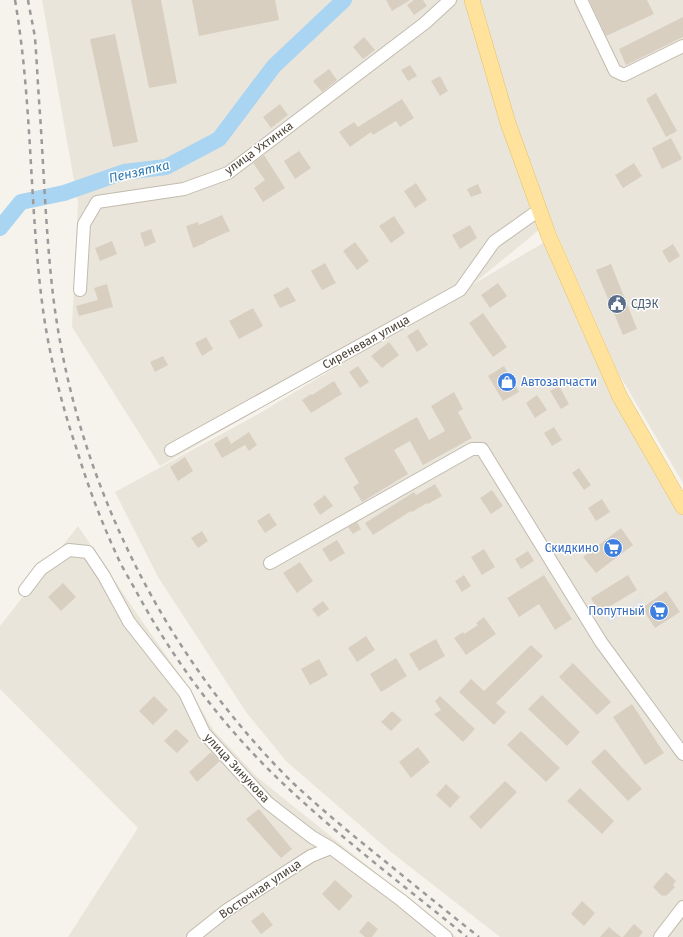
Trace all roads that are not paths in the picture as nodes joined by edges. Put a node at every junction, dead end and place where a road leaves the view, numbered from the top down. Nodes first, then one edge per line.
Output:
1 (450, 0) edge
2 (472, 0) edge
3 (581, 0) edge
4 (683, 46) edge
5 (539, 210) junction
6 (80, 290) dead end
7 (172, 450) dead end
8 (683, 507) edge
9 (270, 563) dead end
10 (25, 590) dead end
11 (683, 754) edge
12 (331, 848) junction
13 (683, 907) edge
14 (194, 937) edge
15 (446, 937) edge
16 (660, 937) edge

1 - 6 street, улица Ухтинка
2 - 5 main road
3 - 4 street
5 - 7 street, Сиреневая улица
5 - 8 main road
9 - 11 street
10 - 12 street, улица Зинукова
12 - 14 street, Восточная улица
12 - 15 street, улица Зинукова
13 - 16 street

